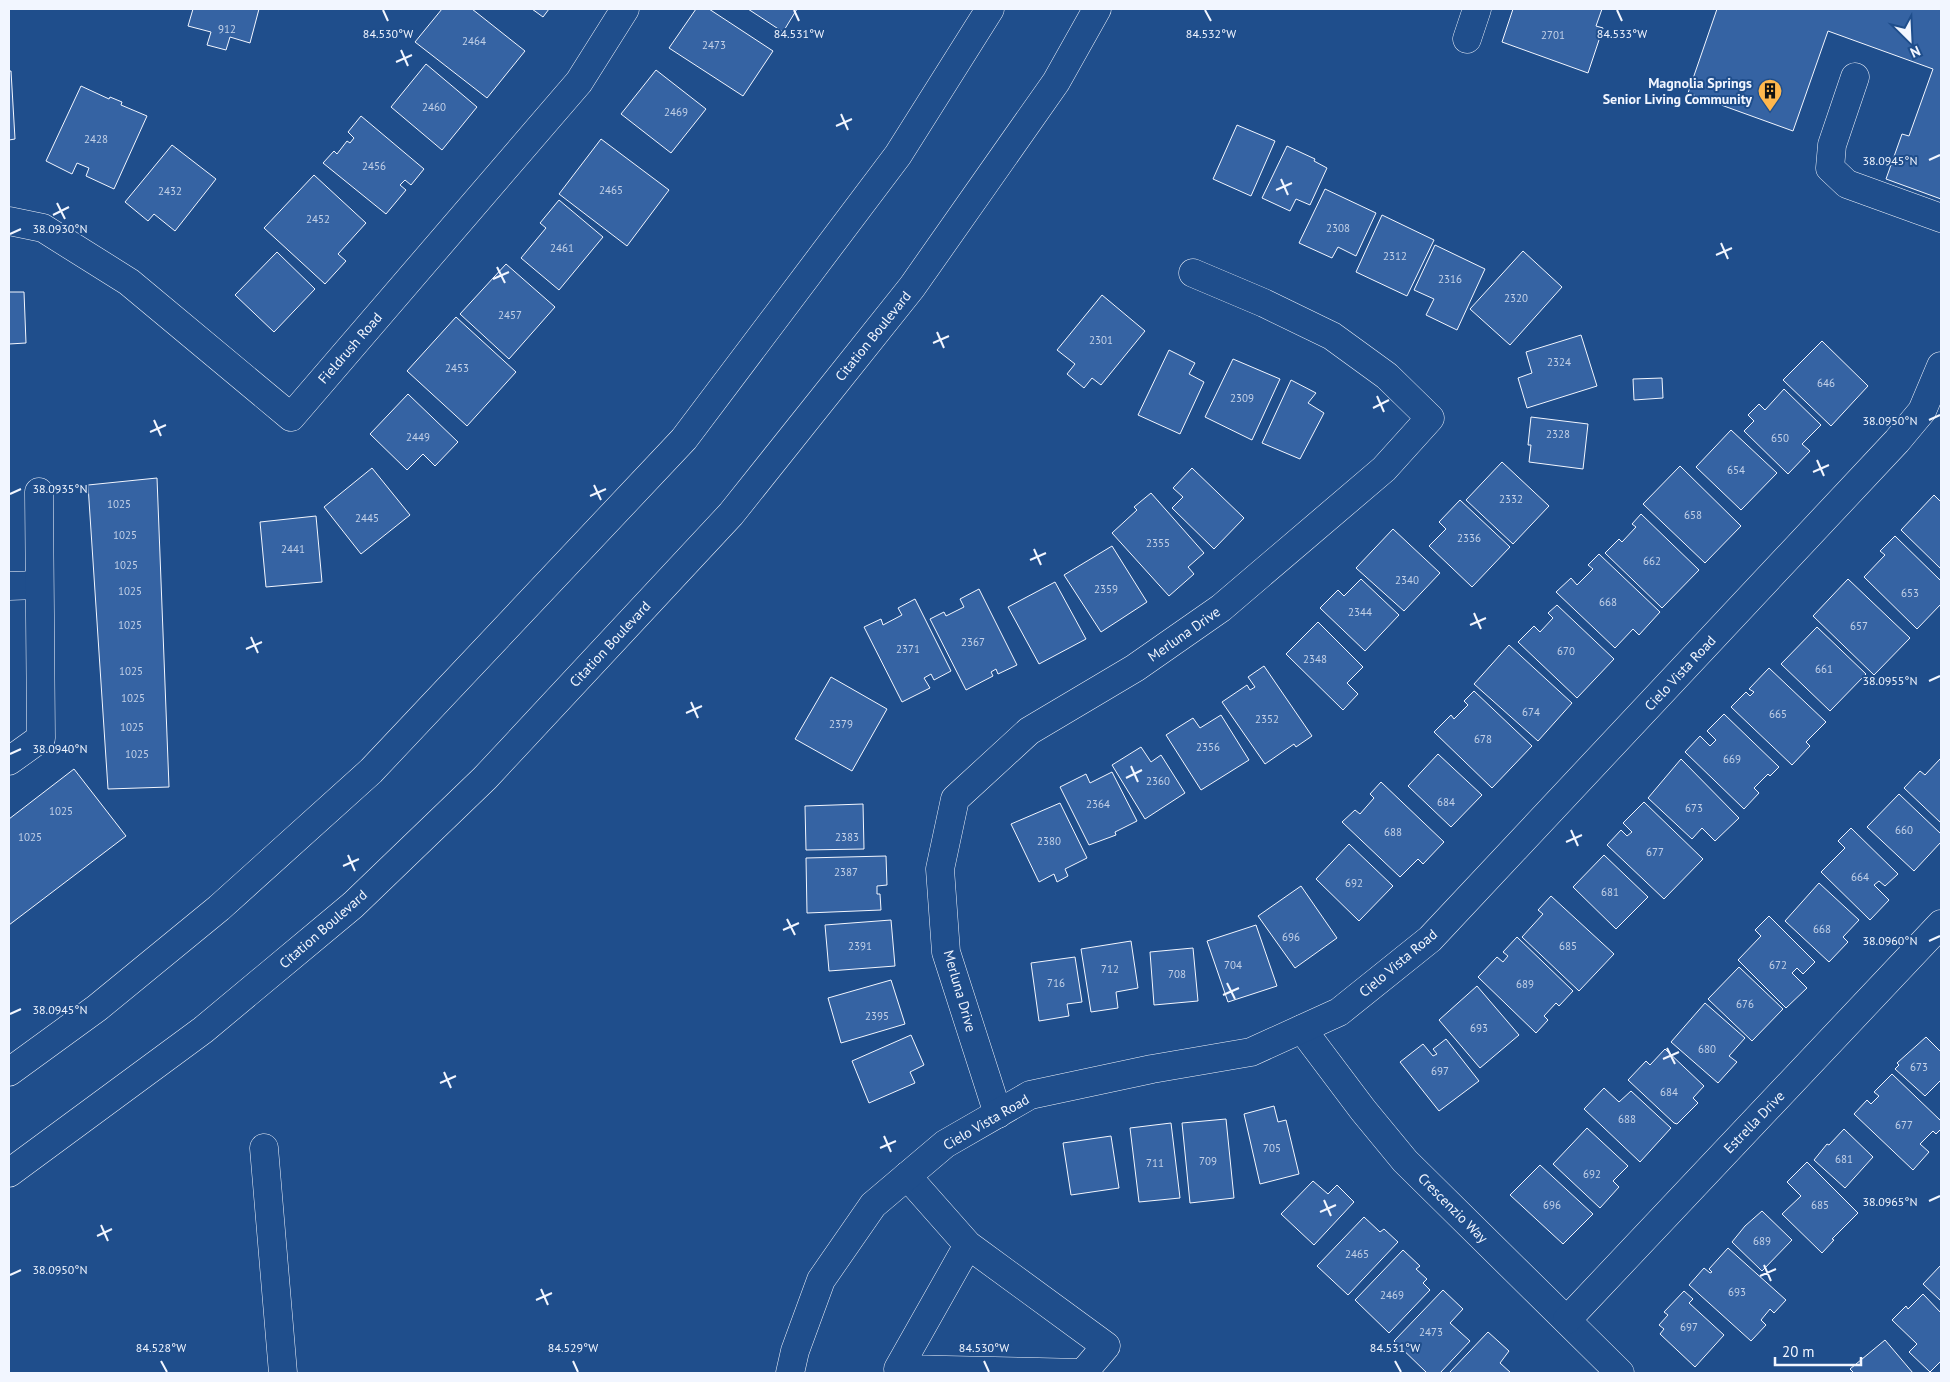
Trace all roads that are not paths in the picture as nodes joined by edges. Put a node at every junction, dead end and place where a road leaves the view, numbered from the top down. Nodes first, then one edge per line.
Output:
1 (625, 9) edge
2 (990, 9) edge
3 (1097, 9) edge
4 (1477, 9) edge
5 (1467, 40) dead end
6 (1854, 76) dead end
7 (1941, 218) edge
8 (9, 221) edge
9 (1193, 273) dead end
10 (1941, 366) edge
11 (38, 492) dead end
12 (40, 585) junction
13 (9, 586) edge
14 (9, 761) edge
15 (1941, 924) edge
16 (1302, 1029) junction
17 (9, 1072) edge
18 (998, 1114) junction
19 (264, 1148) dead end
20 (9, 1173) edge
21 (907, 1176) junction
22 (968, 1245) junction
23 (1567, 1320) junction
24 (283, 1373) edge
25 (790, 1373) edge
26 (1620, 1373) edge

1 - 8 street, Fieldrush Road
2 - 17 street
3 - 20 street, Citation Boulevard
4 - 5 street
6 - 7 street
9 - 18 street, Merluna Drive
10 - 16 street, Cielo Vista Road
11 - 12 street
12 - 13 street
12 - 14 street
15 - 23 street, Estrella Drive
16 - 18 street, Cielo Vista Road
16 - 23 street, Crescenzio Way
18 - 21 street, Cielo Vista Road
19 - 24 street
21 - 22 street
21 - 25 street, Cielo Vista Road
22 - 22 street
23 - 26 street, Crescenzio Way

